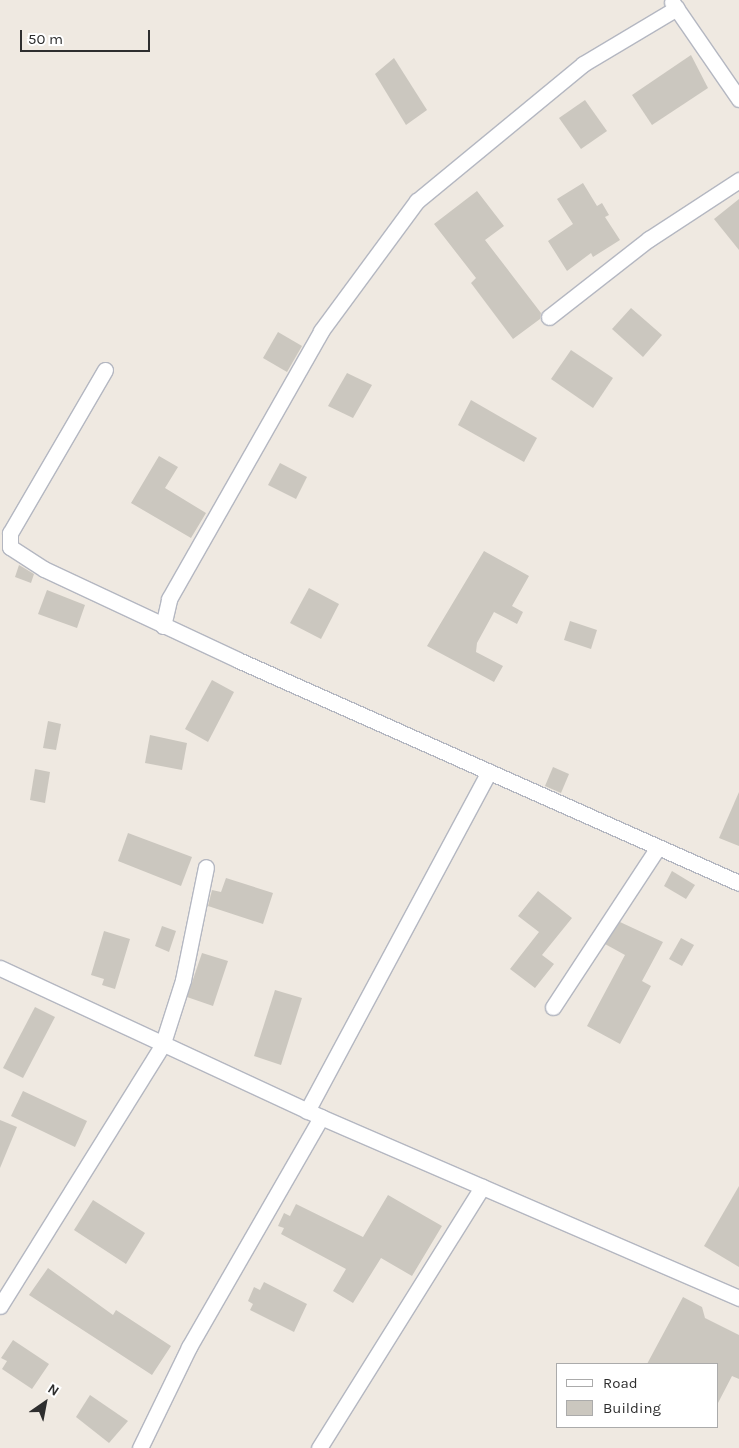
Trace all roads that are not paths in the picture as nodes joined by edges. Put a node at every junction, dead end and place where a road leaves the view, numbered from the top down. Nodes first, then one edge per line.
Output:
1 (674, 4) edge
2 (739, 99) edge
3 (739, 180) edge
4 (549, 316) dead end
5 (105, 370) dead end
6 (163, 626) junction
7 (489, 772) junction
8 (658, 847) junction
9 (206, 867) dead end
10 (739, 883) edge
11 (0, 968) edge
12 (553, 1007) dead end
13 (162, 1046) junction
14 (307, 1111) junction
15 (321, 1117) junction
16 (482, 1187) junction
17 (739, 1298) edge
18 (0, 1306) edge
19 (140, 1448) edge
20 (319, 1448) edge

1 - 2 street
1 - 6 street
3 - 4 street
5 - 6 street
6 - 7 street
7 - 8 street
7 - 14 street
8 - 10 street
8 - 12 street
9 - 13 street
11 - 13 street
13 - 14 street
13 - 18 street
14 - 15 street
15 - 16 street
15 - 19 street
16 - 17 street
16 - 20 street

